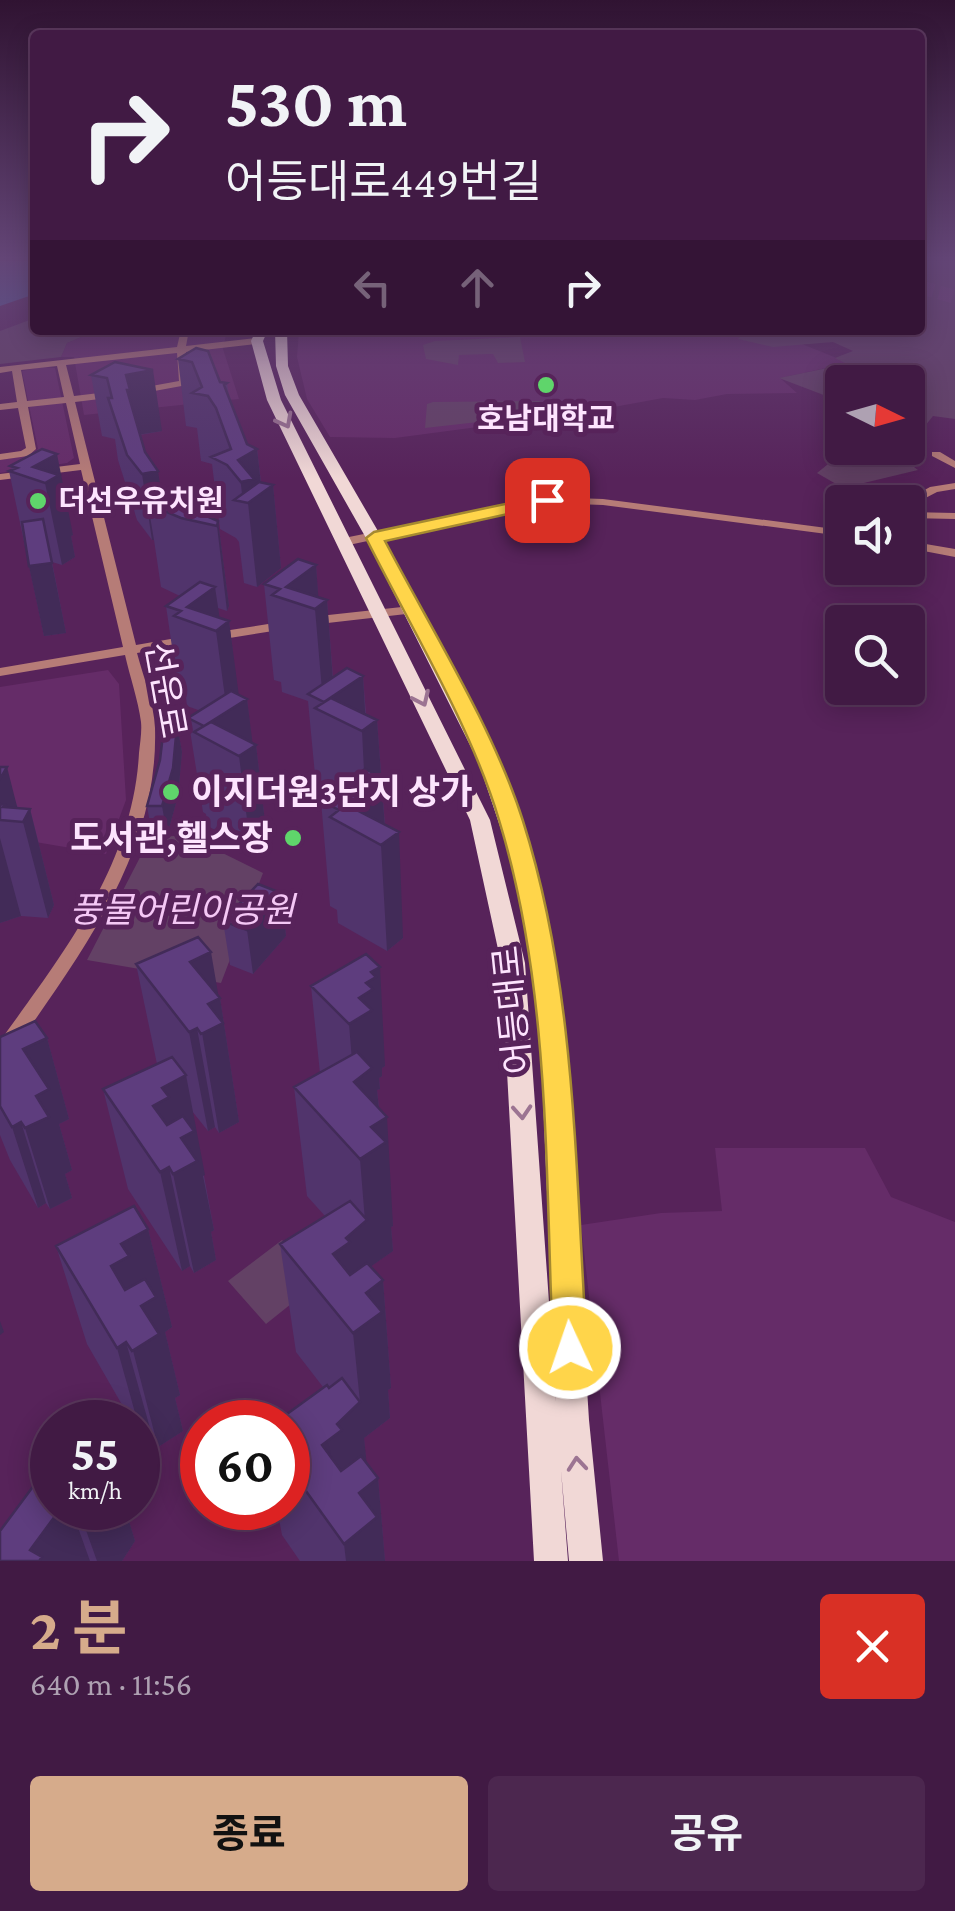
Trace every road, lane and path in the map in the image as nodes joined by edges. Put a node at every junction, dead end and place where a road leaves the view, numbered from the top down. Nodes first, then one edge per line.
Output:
1 (184, 335) edge
2 (280, 335) edge
3 (260, 336) edge
4 (181, 348) junction
5 (61, 363) junction
6 (16, 368) junction
7 (1, 370) edge
8 (70, 398) junction
9 (25, 404) junction
10 (0, 406) edge
11 (936, 454) dead end
12 (0, 457) edge
13 (955, 465) edge
14 (86, 466) junction
15 (0, 477) edge
16 (955, 486) edge
17 (925, 494) edge
18 (925, 515) edge
19 (955, 516) edge
20 (825, 531) edge
21 (374, 538) junction
22 (344, 542) junction
23 (925, 547) edge
24 (955, 553) edge
25 (380, 610) junction
26 (411, 610) junction
27 (130, 649) junction
28 (0, 672) edge
29 (0, 1056) edge
30 (551, 1561) edge
31 (586, 1561) edge

1 - 4 street
2 - 21 main road, 어등대로
3 - 4 street
3 -> 22 main road, 어등대로
4 - 5 street
4 - 8 street
5 - 6 street
5 - 8 street, 선운로
6 - 7 street
6 - 9 street
8 - 9 street
8 - 14 street, 선운로
9 - 10 street
9 - 12 street
11 - 13 street
14 - 15 street
14 - 27 street, 선운로
16 - 17 street
18 - 19 street
20 - 21 street
21 - 22 street
21 - 26 main road, 어등대로
22 - 25 main road, 어등대로
23 - 24 street
25 - 26 street
25 - 27 street
25 -> 30 main road, 어등대로
31 -> 26 main road, 어등대로
27 - 28 street
27 - 29 street, 선운로

